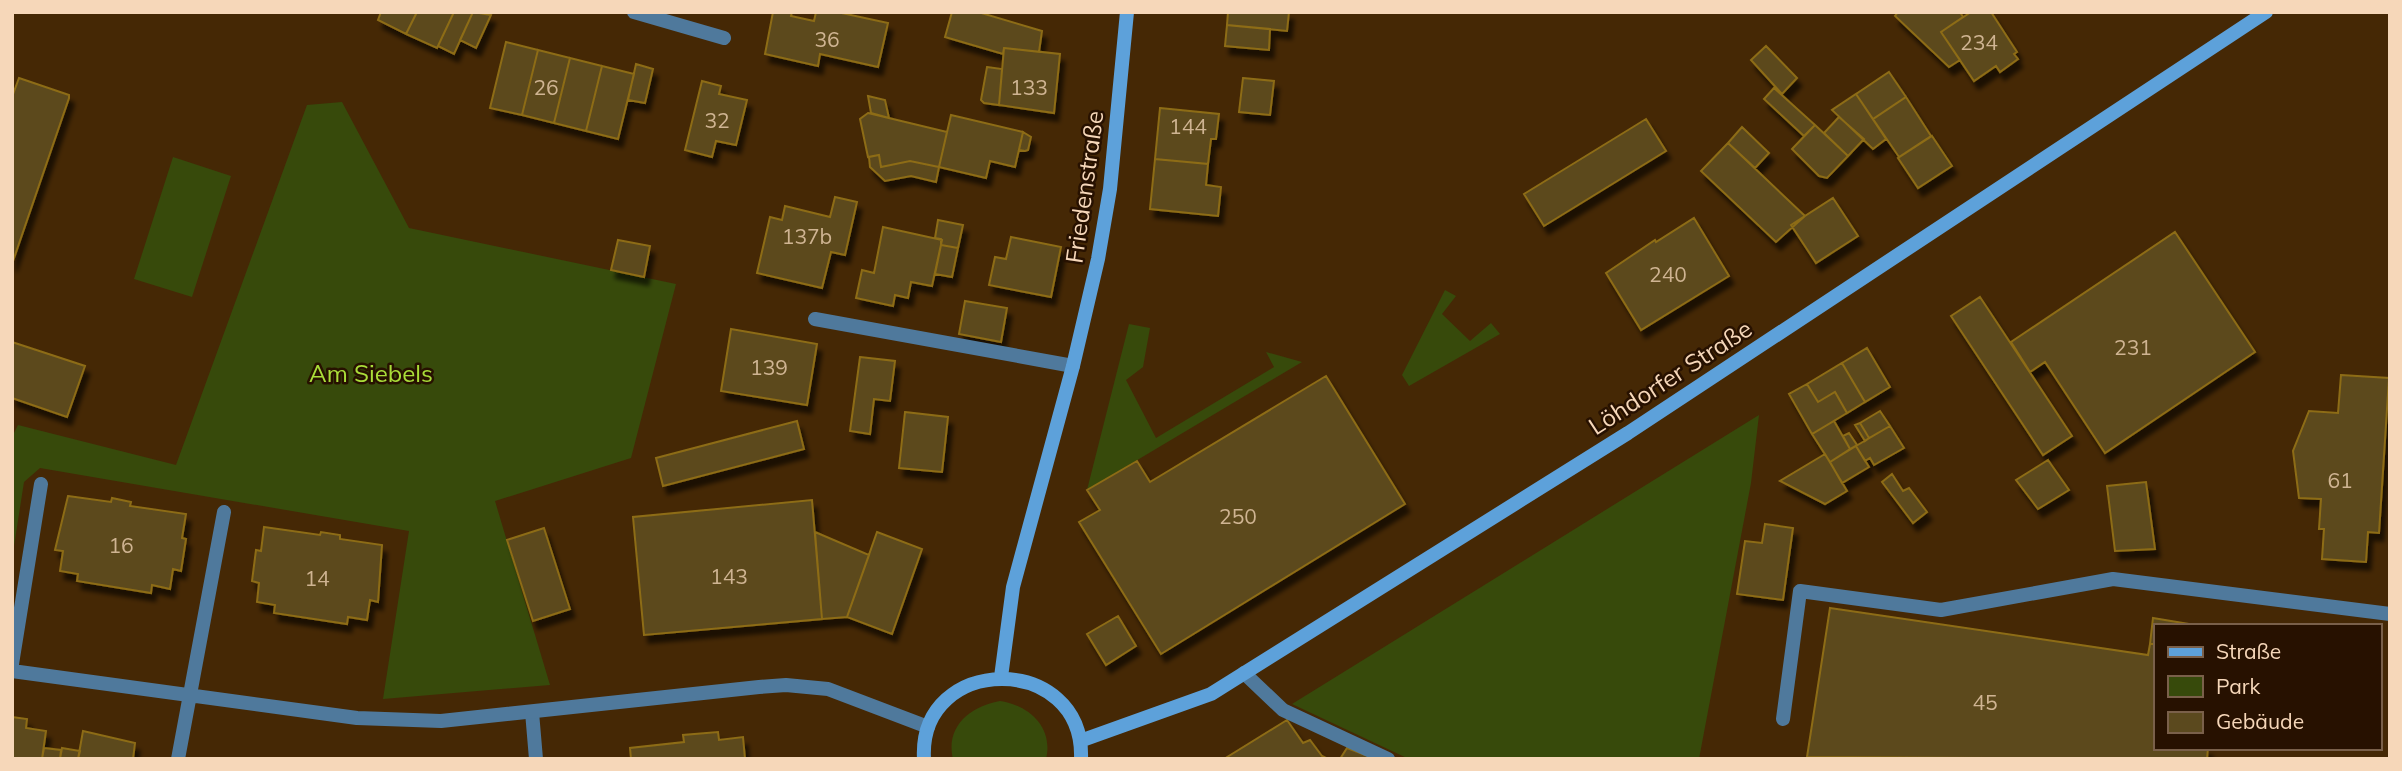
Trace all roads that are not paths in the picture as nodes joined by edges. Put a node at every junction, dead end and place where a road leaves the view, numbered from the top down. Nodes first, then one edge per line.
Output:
1 (634, 12) edge
2 (1127, 12) edge
3 (2266, 12) edge
4 (723, 38) dead end
5 (815, 319) dead end
6 (1073, 366) junction
7 (41, 484) dead end
8 (224, 512) dead end
9 (2390, 614) edge
10 (12, 664) edge
11 (12, 671) edge
12 (1244, 673) junction
13 (1001, 677) junction
14 (188, 697) junction
15 (531, 712) junction
16 (1783, 719) dead end
17 (928, 727) junction
18 (1080, 741) junction
19 (178, 759) edge
20 (536, 759) edge
21 (924, 759) edge
22 (1081, 759) edge
23 (1388, 759) edge

1 - 4 street
2 - 6 main road, Friedenstraße
3 - 12 main road, Löhdorfer Straße
5 - 6 street
6 - 13 main road, Friedenstraße
7 - 10 street
8 - 14 street
9 - 16 street
11 - 14 street
12 - 18 main road, Löhdorfer Straße
12 - 23 street
13 - 17 main road
13 - 18 main road
14 - 15 street
14 - 19 street
15 - 17 street
15 - 20 street
17 - 21 main road
18 - 22 main road

